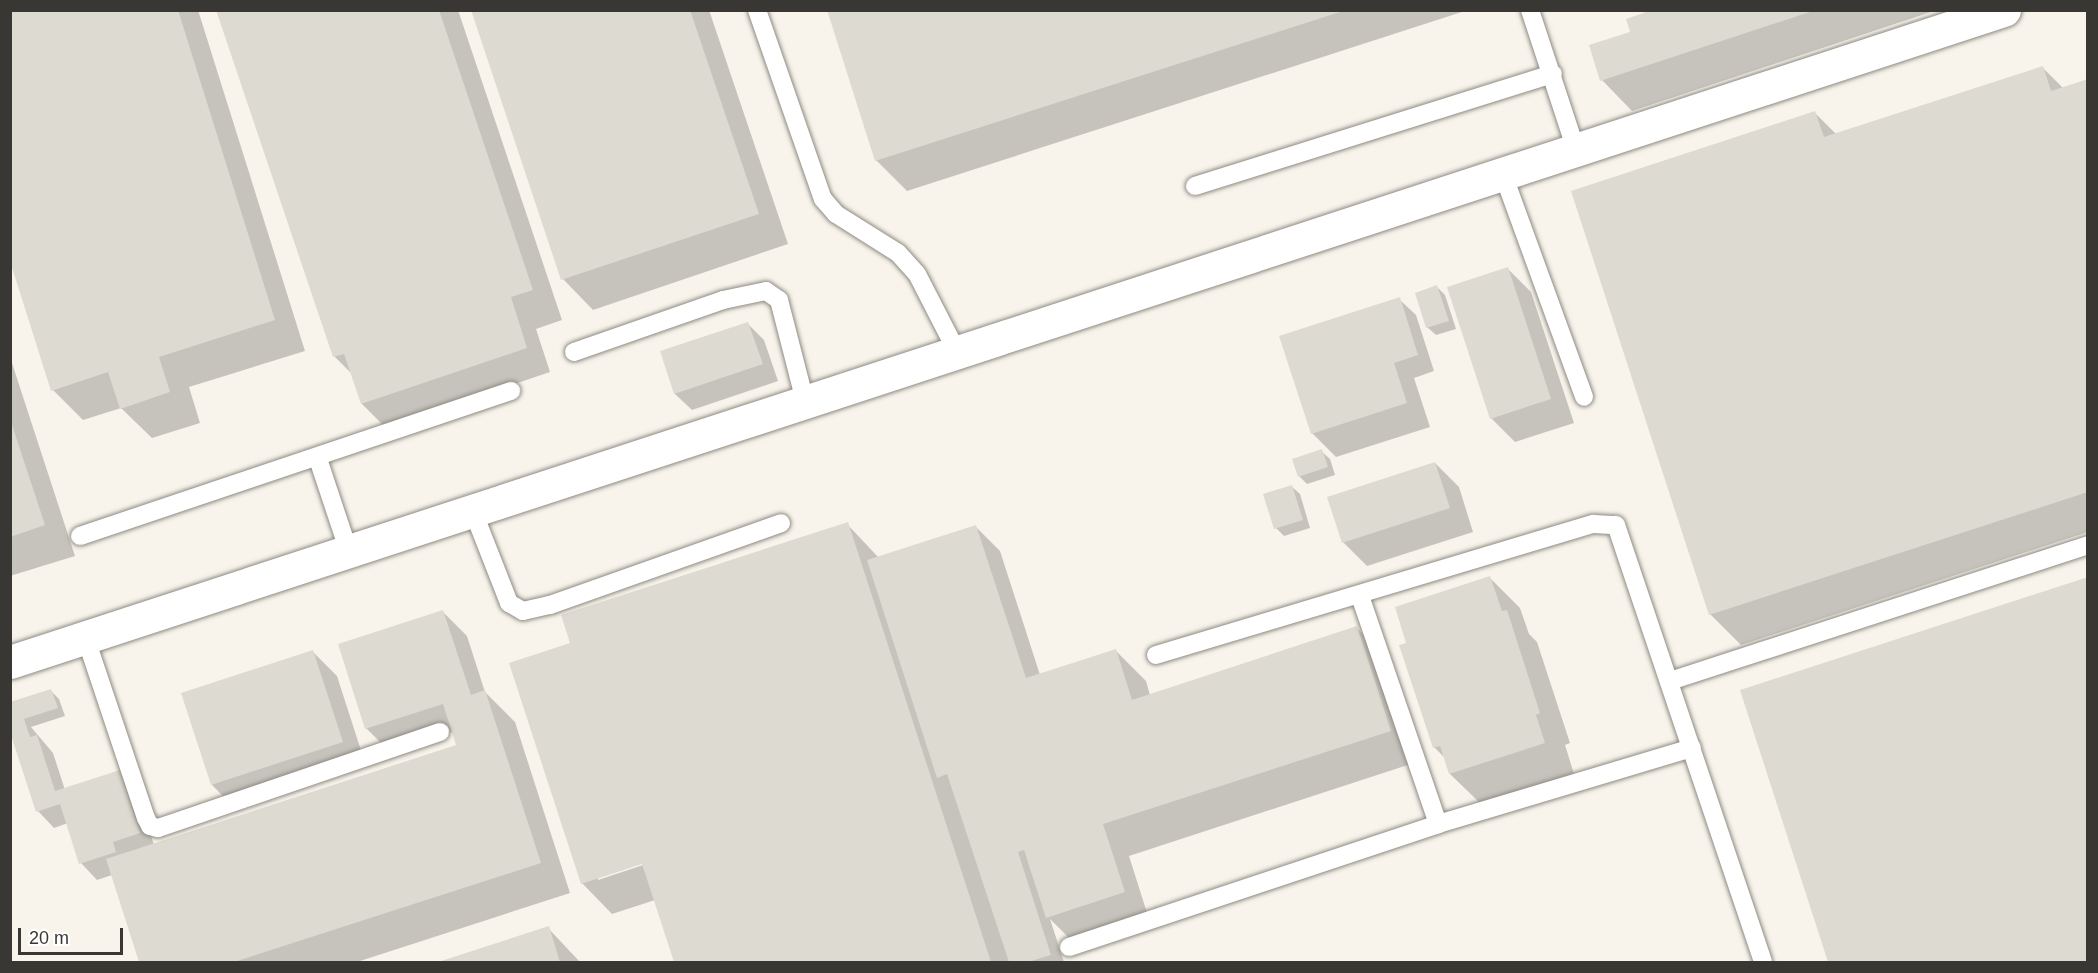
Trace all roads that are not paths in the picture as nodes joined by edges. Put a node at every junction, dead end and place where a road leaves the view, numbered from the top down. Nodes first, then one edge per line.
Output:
1 (757, 10) edge
2 (1530, 10) edge
3 (2004, 10) edge
4 (1553, 74) junction
5 (1576, 150) junction
6 (1503, 174) junction
7 (1195, 186) dead end
8 (956, 350) junction
9 (574, 352) dead end
10 (511, 391) dead end
11 (1584, 398) dead end
12 (805, 401) junction
13 (318, 459) junction
14 (473, 511) junction
15 (781, 523) dead end
16 (80, 536) dead end
17 (2088, 545) edge
18 (349, 552) junction
19 (1360, 596) junction
20 (86, 639) junction
21 (1156, 655) dead end
22 (10, 662) edge
23 (1670, 681) junction
24 (440, 732) dead end
25 (1692, 748) junction
26 (1438, 824) junction
27 (1069, 947) dead end
28 (1763, 963) edge

1 - 8 lane
2 - 4 lane
3 - 5 street
4 - 5 lane
4 - 7 lane
5 - 6 street
6 - 8 street
6 - 11 lane
8 - 12 street
9 - 12 lane
10 - 13 lane
12 - 14 street
13 - 16 lane
13 - 18 lane
14 - 15 lane
14 - 18 street
17 - 23 lane
18 - 20 street
19 - 21 lane
19 - 23 lane
19 - 26 lane
20 - 22 street
20 - 24 lane
23 - 25 lane
25 - 26 lane
25 - 28 lane
26 - 27 lane

